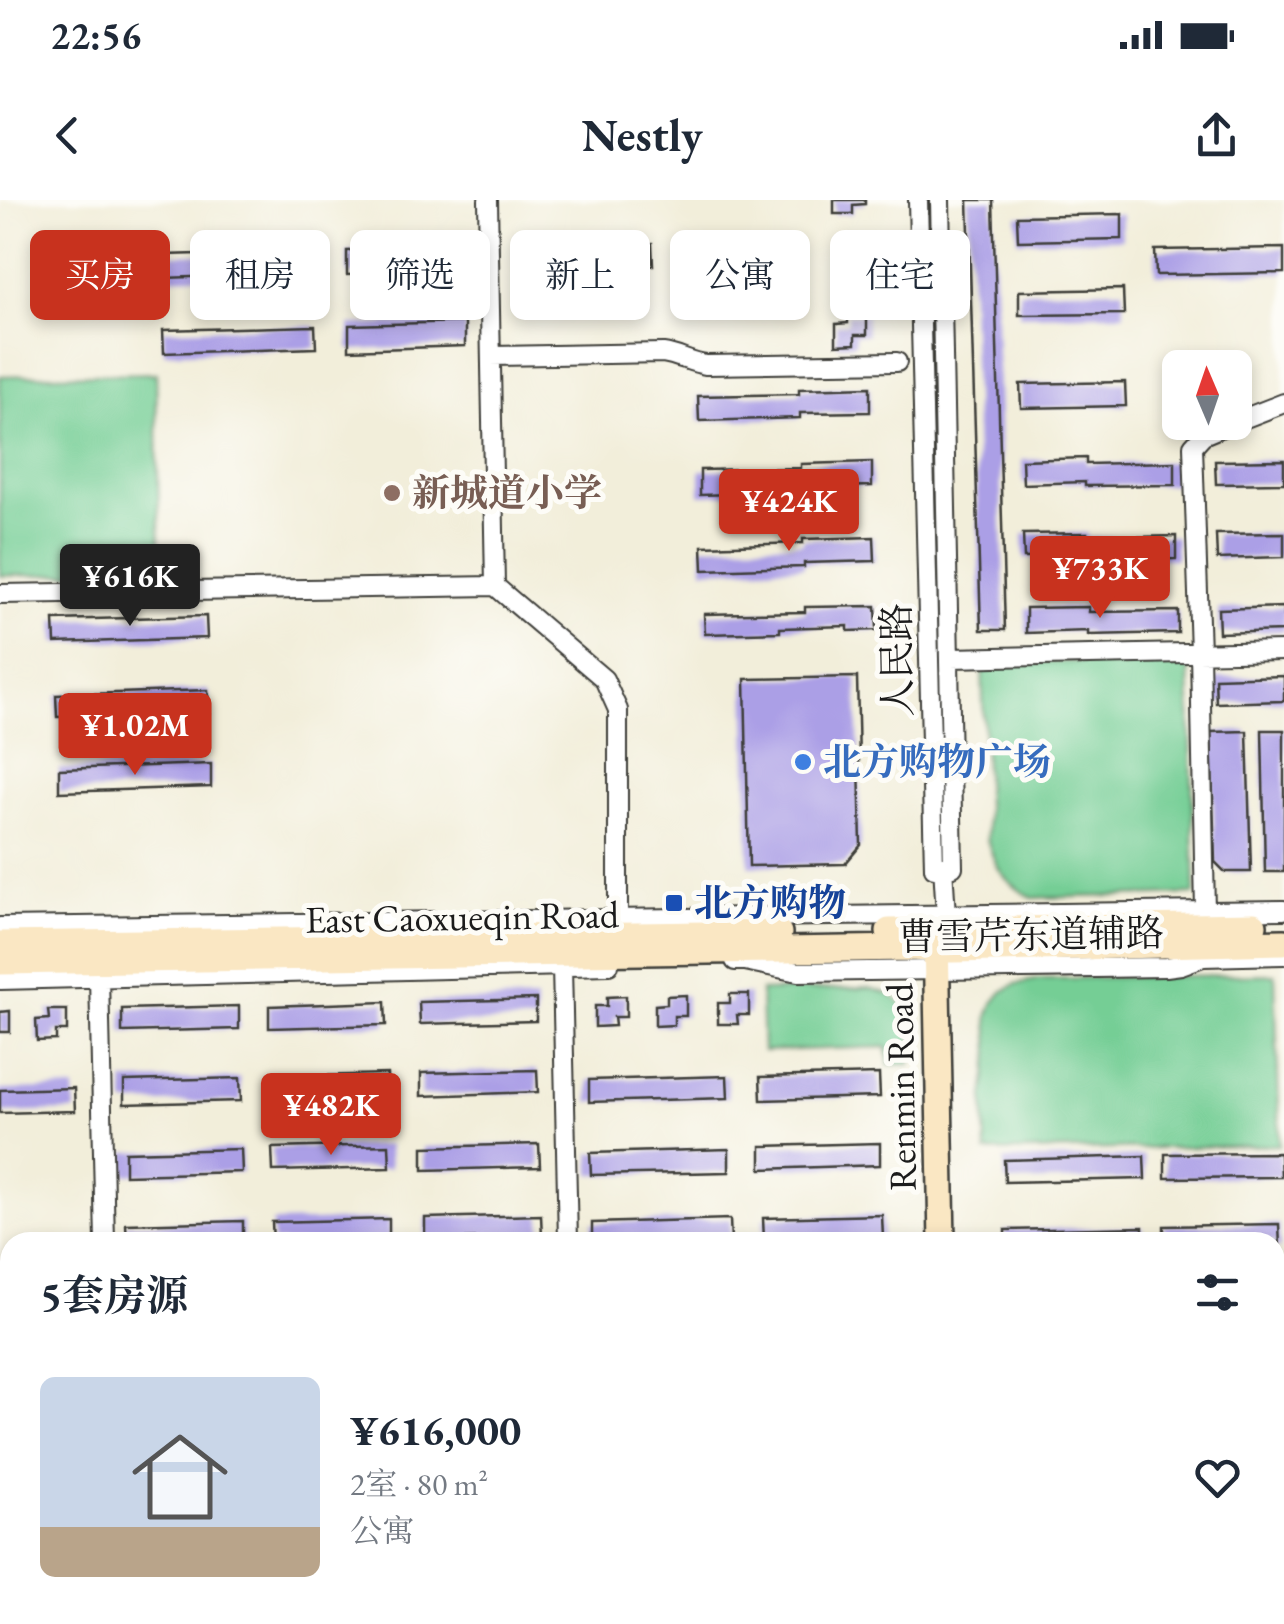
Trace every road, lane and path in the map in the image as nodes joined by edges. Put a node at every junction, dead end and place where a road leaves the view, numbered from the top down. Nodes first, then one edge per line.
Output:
1 (488, 200) edge
2 (918, 200) edge
3 (940, 200) edge
4 (490, 356) junction
5 (897, 362) dead end
6 (1284, 403) edge
7 (1252, 415) edge
8 (1198, 440) edge
9 (494, 586) junction
10 (0, 594) edge
11 (1284, 651) edge
12 (1200, 652) junction
13 (951, 658) junction
14 (943, 866) junction
15 (1284, 910) edge
16 (1205, 912) junction
17 (1284, 924) edge
18 (0, 926) edge
19 (618, 927) junction
20 (1284, 942) edge
21 (0, 944) edge
22 (945, 945) junction
23 (1284, 955) edge
24 (0, 962) edge
25 (562, 966) junction
26 (98, 976) junction
27 (0, 980) edge
28 (105, 1232) edge
29 (568, 1232) edge
30 (942, 1232) edge
31 (959, 1232) edge

1 - 4 street
2 - 14 street, 人民路
3 - 13 street, 人民路
4 - 5 street
4 - 9 street
6 - 7 street
8 - 12 street
9 - 10 street
9 - 19 street
11 - 12 street
12 - 13 street
12 - 16 street
13 - 14 street, 人民路
14 - 22 street, 人民路
15 - 16 street, 曹雪芹东道辅路
16 - 22 street, 曹雪芹东道辅路
17 - 22 main road, East Caoxueqin Road
18 - 19 street
19 - 21 main road, East Caoxueqin Road
19 - 22 main road, East Caoxueqin Road
20 - 22 main road, East Caoxueqin Road
22 - 23 street, 曹雪芹东道辅路
22 - 24 main road, East Caoxueqin Road
22 - 25 street, 曹雪芹东道辅路
22 - 30 main road, Renmin Road
22 - 31 main road, Renmin Road
25 - 26 street, 曹雪芹东道辅路
25 - 29 street
26 - 27 street, 曹雪芹东道辅路
26 - 28 street

